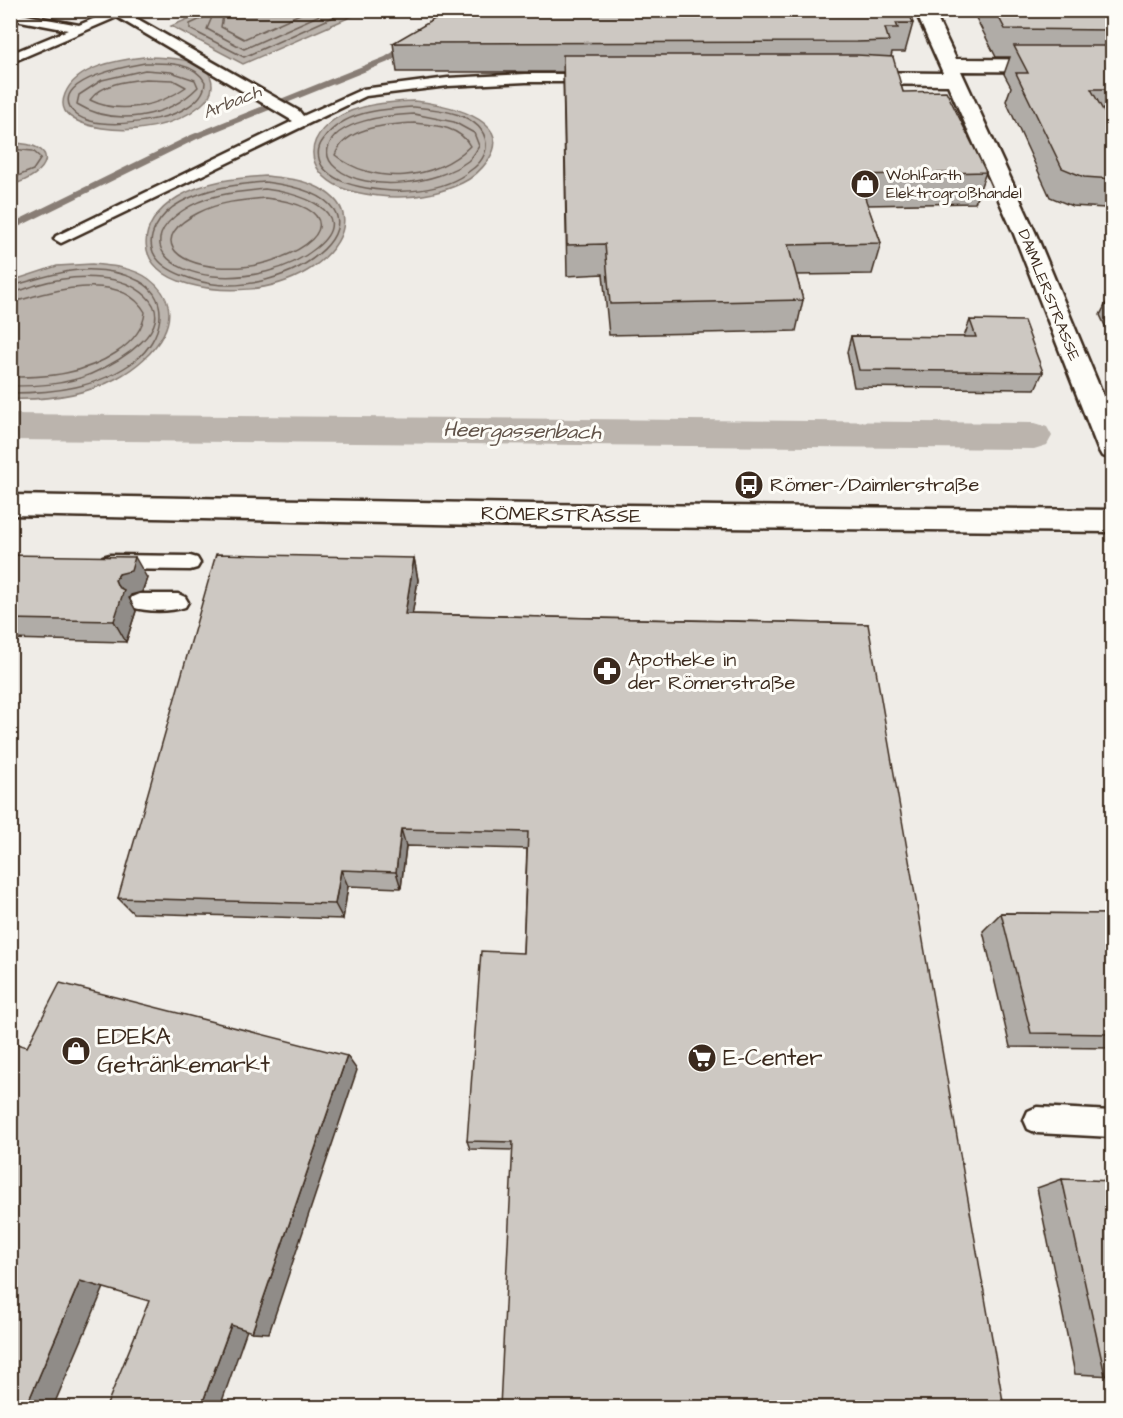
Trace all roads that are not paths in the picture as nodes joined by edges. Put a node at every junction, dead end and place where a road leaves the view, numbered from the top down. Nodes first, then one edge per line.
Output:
1 (924, 10) edge
2 (122, 12) edge
3 (10, 15) edge
4 (81, 29) junction
5 (10, 59) edge
6 (1113, 66) edge
7 (953, 72) junction
8 (609, 78) edge
9 (852, 78) edge
10 (297, 118) junction
11 (61, 239) dead end
12 (1113, 449) edge
13 (10, 505) edge
14 (1113, 521) edge
15 (94, 561) edge
16 (190, 563) dead end
17 (139, 602) dead end
18 (178, 602) dead end
19 (1037, 1120) dead end
20 (1113, 1124) edge

1 - 7 street, DAIMLERSTRASSE
2 - 4 lane
2 - 10 lane
3 - 4 lane
4 - 5 lane
6 - 7 street
7 - 9 street
7 - 12 street, DAIMLERSTRASSE
8 - 10 lane
10 - 11 lane
13 - 14 street, RÖMERSTRASSE
15 - 16 lane
17 - 18 lane
19 - 20 lane

